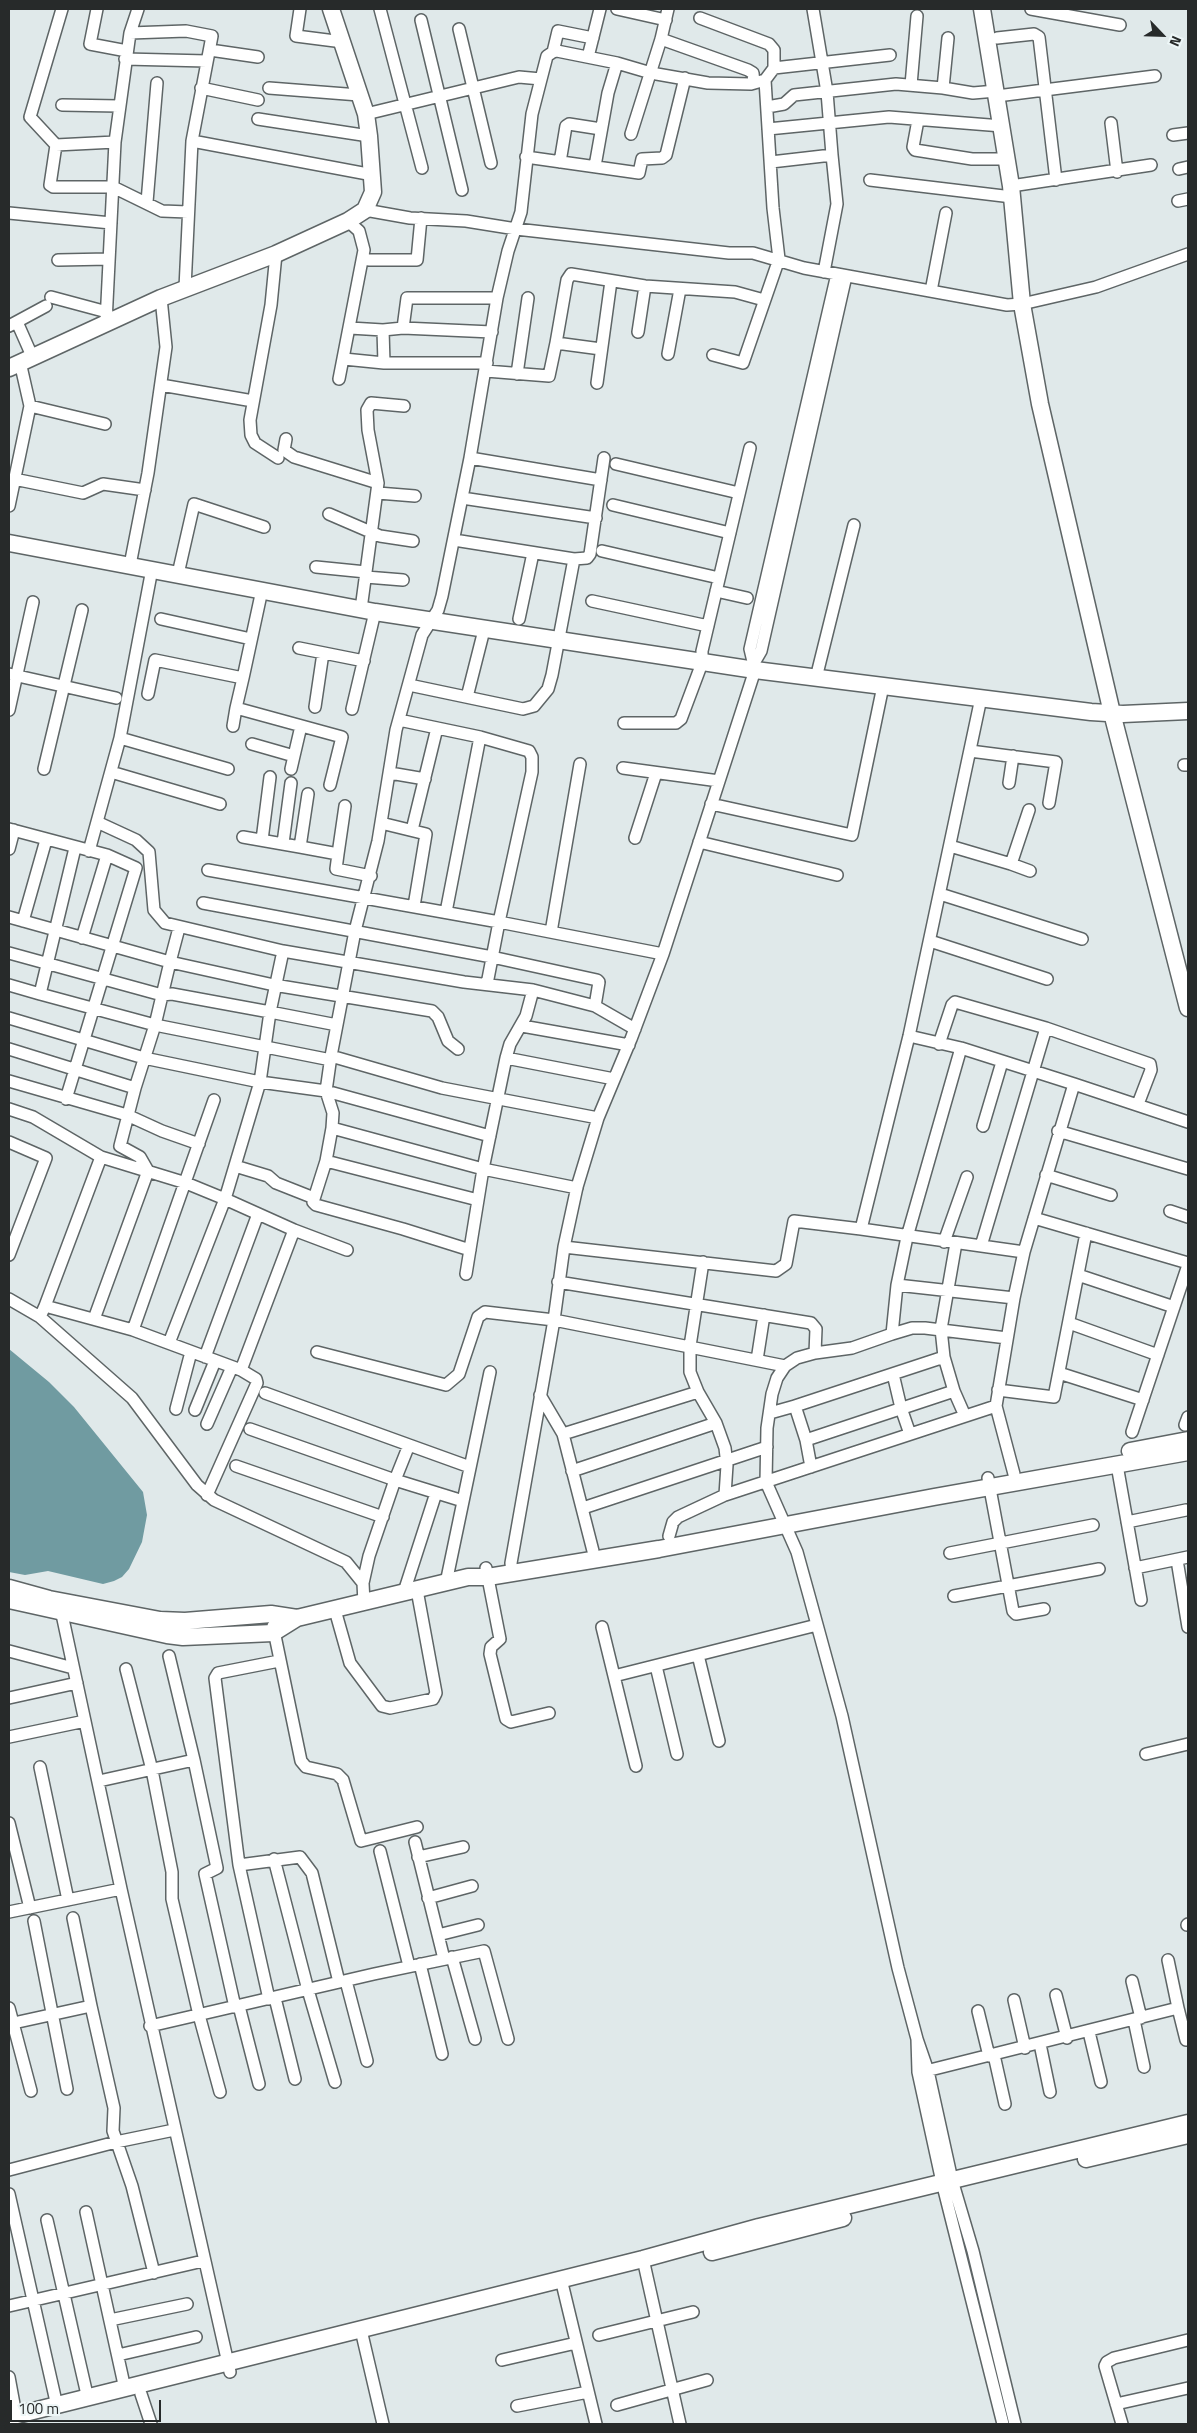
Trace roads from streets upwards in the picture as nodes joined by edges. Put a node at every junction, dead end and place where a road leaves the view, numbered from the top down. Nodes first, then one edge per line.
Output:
1 (62, 9) edge
2 (98, 9) edge
3 (138, 9) edge
4 (295, 9) edge
5 (300, 9) edge
6 (331, 9) edge
7 (380, 9) edge
8 (600, 9) edge
9 (617, 9) edge
10 (813, 9) edge
11 (982, 9) edge
12 (992, 9) edge
13 (1031, 9) edge
14 (1068, 11) edge
15 (667, 14) edge
16 (917, 16) dead end
17 (700, 18) dead end
18 (421, 20) dead end
19 (1120, 25) dead end
20 (459, 29) dead end
21 (130, 33) junction
22 (593, 38) junction
23 (948, 38) dead end
24 (997, 38) junction
25 (661, 39) junction
26 (343, 42) junction
27 (553, 52) junction
28 (126, 55) junction
29 (890, 55) dead end
30 (209, 56) junction
31 (258, 57) dead end
32 (588, 57) junction
33 (617, 63) junction
34 (822, 63) junction
35 (774, 68) junction
36 (651, 73) junction
37 (1155, 76) dead end
38 (684, 78) junction
39 (541, 80) junction
40 (760, 82) junction
41 (157, 83) dead end
42 (910, 85) junction
43 (472, 87) junction
44 (201, 88) junction
45 (268, 88) dead end
46 (943, 88) junction
47 (1046, 91) junction
48 (827, 92) junction
49 (1000, 94) junction
50 (359, 95) junction
51 (440, 95) junction
52 (258, 100) dead end
53 (405, 103) junction
54 (62, 105) dead end
55 (119, 106) junction
56 (767, 107) junction
57 (366, 114) junction
58 (258, 119) dead end
59 (918, 120) junction
60 (1111, 123) dead end
61 (829, 124) junction
62 (1002, 126) junction
63 (601, 129) junction
64 (768, 130) junction
65 (1188, 133) edge
66 (631, 134) dead end
67 (1173, 135) dead end
68 (370, 136) junction
69 (192, 141) junction
70 (115, 142) junction
71 (56, 145) junction
72 (832, 155) junction
73 (526, 157) junction
74 (1007, 159) junction
75 (491, 162) dead end
76 (560, 162) junction
77 (770, 162) junction
78 (595, 166) junction
79 (1151, 166) dead end
80 (422, 168) dead end
81 (1117, 172) junction
82 (373, 175) junction
83 (870, 180) dead end
84 (1056, 180) junction
85 (113, 187) junction
86 (1014, 189) junction
87 (462, 190) dead end
88 (147, 202) junction
89 (365, 210) junction
90 (188, 212) junction
91 (9, 213) edge
92 (946, 213) dead end
93 (421, 218) junction
94 (348, 221) junction
95 (111, 223) junction
96 (516, 229) junction
97 (276, 254) junction
98 (1188, 254) edge
99 (109, 259) junction
100 (779, 259) junction
101 (58, 260) dead end
102 (369, 260) dead end
103 (824, 272) junction
104 (842, 275) junction
105 (611, 281) junction
106 (645, 286) junction
107 (185, 288) junction
108 (680, 289) junction
109 (931, 291) junction
110 (161, 298) junction
111 (497, 298) junction
112 (528, 298) dead end
113 (764, 300) junction
114 (1026, 303) junction
115 (106, 317) junction
116 (13, 324) edge
117 (350, 328) junction
118 (403, 328) junction
119 (383, 330) junction
120 (492, 332) junction
121 (638, 332) dead end
122 (556, 343) junction
123 (601, 349) junction
124 (668, 354) dead end
125 (713, 355) dead end
126 (344, 359) junction
127 (20, 362) edge
128 (384, 363) junction
129 (486, 367) junction
130 (517, 374) junction
131 (339, 379) dead end
132 (596, 383) dead end
133 (161, 385) junction
134 (253, 401) junction
135 (30, 406) junction
136 (404, 406) dead end
137 (105, 424) dead end
138 (286, 439) dead end
139 (750, 448) dead end
140 (278, 458) dead end
141 (470, 458) junction
142 (604, 458) dead end
143 (616, 464) dead end
144 (14, 479) junction
145 (601, 480) junction
146 (378, 488) junction
147 (145, 490) junction
148 (739, 493) junction
149 (415, 496) dead end
150 (462, 498) junction
151 (613, 505) dead end
152 (9, 506) edge
153 (329, 514) dead end
154 (596, 518) junction
155 (854, 525) dead end
156 (264, 527) dead end
157 (370, 532) junction
158 (730, 533) junction
159 (413, 540) dead end
160 (454, 540) junction
161 (9, 543) edge
162 (602, 551) dead end
163 (533, 553) junction
164 (574, 559) junction
165 (130, 565) junction
166 (316, 568) dead end
167 (152, 569) junction
168 (178, 574) junction
169 (366, 574) junction
170 (719, 578) junction
171 (403, 580) dead end
172 (262, 590) junction
173 (716, 591) junction
174 (747, 598) dead end
175 (592, 601) dead end
176 (33, 602) dead end
177 (82, 610) dead end
178 (368, 610) junction
179 (519, 618) dead end
180 (161, 619) dead end
181 (432, 621) junction
182 (708, 626) junction
183 (484, 630) junction
184 (251, 639) junction
185 (557, 641) junction
186 (299, 648) dead end
187 (323, 653) junction
188 (364, 661) junction
189 (702, 663) junction
190 (755, 667) junction
191 (13, 675) edge
192 (243, 678) junction
193 (816, 678) junction
194 (409, 685) junction
195 (64, 686) junction
196 (883, 686) junction
197 (148, 694) dead end
198 (467, 697) junction
199 (116, 698) dead end
200 (981, 698) junction
201 (315, 707) dead end
202 (236, 708) junction
203 (9, 710) edge
204 (352, 710) dead end
205 (1188, 711) edge
206 (1117, 713) junction
207 (399, 720) junction
208 (624, 723) dead end
209 (233, 726) dead end
210 (301, 726) junction
211 (437, 728) junction
212 (480, 737) junction
213 (120, 738) junction
214 (252, 744) dead end
215 (970, 751) junction
216 (294, 756) junction
217 (1013, 756) junction
218 (580, 764) dead end
219 (623, 768) dead end
220 (44, 769) dead end
221 (228, 769) dead end
222 (291, 769) dead end
223 (111, 772) junction
224 (390, 773) junction
225 (656, 773) junction
226 (270, 777) dead end
227 (425, 779) junction
228 (719, 782) junction
229 (291, 783) dead end
230 (1009, 783) dead end
231 (330, 785) dead end
232 (308, 794) dead end
233 (1049, 803) dead end
234 (220, 804) dead end
235 (711, 804) junction
236 (345, 806) dead end
237 (1029, 810) dead end
238 (97, 822) junction
239 (381, 823) junction
240 (12, 829) edge
241 (412, 830) junction
242 (243, 837) dead end
243 (635, 838) dead end
244 (46, 840) junction
245 (262, 840) junction
246 (699, 842) junction
247 (283, 843) junction
248 (950, 846) junction
249 (300, 847) junction
250 (75, 848) junction
251 (9, 849) edge
252 (89, 850) junction
253 (338, 854) junction
254 (106, 855) junction
255 (1011, 864) junction
256 (208, 870) dead end
257 (1030, 871) dead end
258 (837, 875) dead end
259 (371, 876) junction
260 (940, 894) junction
261 (364, 899) junction
262 (203, 903) dead end
263 (414, 906) junction
264 (446, 912) junction
265 (9, 917) edge
266 (24, 921) junction
267 (499, 922) junction
268 (179, 928) junction
269 (54, 930) junction
270 (355, 931) junction
271 (550, 932) junction
272 (82, 938) junction
273 (1082, 939) dead end
274 (930, 941) junction
275 (111, 945) junction
276 (283, 951) junction
277 (9, 953) edge
278 (663, 954) junction
279 (492, 957) junction
280 (170, 962) junction
281 (349, 963) junction
282 (47, 964) junction
283 (1188, 964) edge
284 (101, 979) junction
285 (1047, 979) dead end
286 (487, 984) junction
287 (9, 985) edge
288 (274, 985) junction
289 (533, 990) junction
290 (40, 994) junction
291 (162, 995) junction
292 (343, 996) junction
293 (594, 1006) junction
294 (1188, 1008) edge
295 (93, 1009) junction
296 (270, 1012) junction
297 (9, 1018) edge
298 (155, 1025) junction
299 (337, 1025) junction
300 (522, 1026) junction
301 (1046, 1028) junction
302 (635, 1029) junction
303 (909, 1036) junction
304 (84, 1039) junction
305 (939, 1044) junction
306 (628, 1045) junction
307 (265, 1048) junction
308 (961, 1048) junction
309 (9, 1049) edge
310 (458, 1049) dead end
311 (144, 1058) junction
312 (331, 1058) junction
313 (506, 1058) junction
314 (1002, 1062) junction
315 (75, 1070) junction
316 (1034, 1071) junction
317 (614, 1079) junction
318 (9, 1080) edge
319 (260, 1082) junction
320 (1074, 1084) junction
321 (135, 1088) junction
322 (326, 1091) junction
323 (66, 1099) junction
324 (214, 1100) dead end
325 (498, 1100) junction
326 (1138, 1104) junction
327 (9, 1109) edge
328 (127, 1115) junction
329 (598, 1118) junction
330 (1188, 1122) edge
331 (982, 1126) dead end
332 (332, 1128) junction
333 (1058, 1131) junction
334 (490, 1136) junction
335 (9, 1142) edge
336 (199, 1144) junction
337 (101, 1157) junction
338 (326, 1161) junction
339 (235, 1166) junction
340 (482, 1169) junction
341 (1188, 1169) edge
342 (148, 1172) junction
343 (1046, 1175) junction
344 (968, 1177) dead end
345 (186, 1183) junction
346 (576, 1188) junction
347 (1111, 1195) dead end
348 (314, 1198) junction
349 (225, 1199) junction
350 (478, 1200) junction
351 (1170, 1211) dead end
352 (258, 1214) junction
353 (1188, 1216) edge
354 (1034, 1218) junction
355 (861, 1229) junction
356 (294, 1230) junction
357 (1086, 1232) junction
358 (906, 1237) junction
359 (950, 1243) junction
360 (981, 1246) junction
361 (564, 1247) junction
362 (347, 1250) dead end
363 (470, 1250) junction
364 (1024, 1252) junction
365 (9, 1255) edge
366 (703, 1262) junction
367 (1188, 1264) edge
368 (466, 1274) dead end
369 (1078, 1275) junction
370 (558, 1282) junction
371 (897, 1285) junction
372 (947, 1290) junction
373 (1014, 1298) junction
374 (9, 1299) edge
375 (696, 1304) junction
376 (45, 1306) junction
377 (1174, 1307) junction
378 (764, 1315) junction
379 (40, 1317) junction
380 (94, 1320) junction
381 (554, 1320) junction
382 (1069, 1323) junction
383 (941, 1329) junction
384 (133, 1330) junction
385 (892, 1334) junction
386 (1007, 1338) junction
387 (169, 1343) junction
388 (690, 1346) junction
389 (192, 1352) junction
390 (317, 1352) dead end
391 (815, 1353) junction
392 (1158, 1355) junction
393 (944, 1357) junction
394 (210, 1359) junction
395 (757, 1360) junction
396 (785, 1366) junction
397 (237, 1369) junction
398 (490, 1372) dead end
399 (893, 1374) junction
400 (1059, 1374) junction
401 (998, 1390) junction
402 (954, 1391) junction
403 (698, 1392) junction
404 (265, 1393) dead end
405 (540, 1395) junction
406 (1143, 1400) junction
407 (795, 1406) junction
408 (996, 1406) junction
409 (901, 1408) junction
410 (176, 1409) dead end
411 (195, 1410) dead end
412 (770, 1412) junction
413 (965, 1416) junction
414 (716, 1423) junction
415 (207, 1424) dead end
416 (1187, 1427) edge
417 (250, 1429) dead end
418 (1132, 1432) dead end
419 (563, 1434) junction
420 (910, 1434) junction
421 (806, 1440) junction
422 (408, 1445) junction
423 (767, 1447) junction
424 (1188, 1452) edge
425 (726, 1459) junction
426 (1117, 1465) junction
427 (236, 1466) dead end
428 (470, 1467) junction
429 (811, 1467) junction
430 (572, 1471) junction
431 (1014, 1474) junction
432 (396, 1480) junction
433 (766, 1482) junction
434 (989, 1483) junction
435 (436, 1493) junction
436 (208, 1495) junction
437 (725, 1495) junction
438 (463, 1502) junction
439 (583, 1508) junction
440 (1186, 1510) dead end
441 (383, 1517) junction
442 (783, 1522) junction
443 (1127, 1522) junction
444 (1093, 1525) dead end
445 (669, 1536) junction
446 (999, 1545) junction
447 (593, 1551) junction
448 (950, 1553) dead end
449 (1182, 1558) edge
450 (511, 1568) junction
451 (1135, 1568) junction
452 (1099, 1569) dead end
453 (487, 1573) junction
454 (363, 1583) junction
455 (446, 1583) junction
456 (1008, 1586) junction
457 (9, 1588) edge
458 (410, 1591) junction
459 (954, 1596) dead end
460 (9, 1600) edge
461 (1142, 1600) dead end
462 (364, 1603) junction
463 (60, 1607) junction
464 (1044, 1609) dead end
465 (335, 1610) junction
466 (271, 1614) junction
467 (297, 1618) junction
468 (817, 1625) junction
469 (602, 1627) dead end
470 (1188, 1627) edge
471 (273, 1633) junction
472 (9, 1650) edge
473 (698, 1655) junction
474 (169, 1656) dead end
475 (279, 1661) junction
476 (656, 1666) junction
477 (74, 1668) junction
478 (126, 1669) dead end
479 (614, 1676) junction
480 (77, 1683) junction
481 (9, 1698) edge
482 (549, 1713) dead end
483 (85, 1721) junction
484 (9, 1737) edge
485 (718, 1741) dead end
486 (1188, 1744) edge
487 (677, 1754) dead end
488 (1146, 1754) dead end
489 (194, 1760) junction
490 (636, 1766) dead end
491 (40, 1767) dead end
492 (152, 1770) junction
493 (99, 1782) junction
494 (9, 1823) edge
495 (418, 1827) dead end
496 (415, 1842) dead end
497 (463, 1847) dead end
498 (380, 1852) dead end
499 (418, 1857) junction
500 (13, 1859) edge
501 (274, 1859) junction
502 (239, 1865) junction
503 (472, 1886) dead end
504 (121, 1889) junction
505 (428, 1898) junction
506 (68, 1900) junction
507 (30, 1908) junction
508 (9, 1912) edge
509 (73, 1918) dead end
510 (34, 1921) dead end
511 (478, 1924) dead end
512 (438, 1935) junction
513 (448, 1958) junction
514 (1168, 1960) dead end
515 (415, 1965) junction
516 (343, 1981) junction
517 (1132, 1981) dead end
518 (308, 1990) junction
519 (1056, 1995) dead end
520 (272, 1999) junction
521 (1014, 2000) dead end
522 (91, 2006) junction
523 (237, 2006) junction
524 (9, 2008) edge
525 (1178, 2008) junction
526 (978, 2011) dead end
527 (53, 2014) junction
528 (199, 2015) junction
529 (1137, 2019) junction
530 (10, 2024) edge
531 (150, 2026) junction
532 (1089, 2032) junction
533 (1067, 2038) junction
534 (475, 2039) dead end
535 (508, 2039) dead end
536 (1186, 2040) dead end
537 (1040, 2044) junction
538 (1025, 2048) junction
539 (442, 2054) dead end
540 (992, 2056) junction
541 (367, 2061) dead end
542 (1144, 2067) dead end
543 (923, 2072) junction
544 (295, 2078) dead end
545 (335, 2082) dead end
546 (1101, 2082) dead end
547 (260, 2084) dead end
548 (67, 2089) dead end
549 (31, 2091) dead end
550 (220, 2092) dead end
551 (1050, 2092) dead end
552 (1005, 2104) dead end
553 (1188, 2123) edge
554 (174, 2130) junction
555 (1188, 2135) edge
556 (116, 2142) junction
557 (9, 2170) edge
558 (949, 2186) junction
559 (9, 2194) edge
560 (86, 2212) dead end
561 (47, 2220) dead end
562 (204, 2261) junction
563 (644, 2264) junction
564 (154, 2272) junction
565 (102, 2284) junction
566 (562, 2284) junction
567 (64, 2294) junction
568 (33, 2301) junction
569 (187, 2304) dead end
570 (9, 2306) edge
571 (693, 2312) dead end
572 (110, 2320) junction
573 (656, 2321) junction
574 (362, 2334) junction
575 (599, 2334) dead end
576 (196, 2337) dead end
577 (1188, 2340) edge
578 (576, 2343) junction
579 (118, 2355) junction
580 (502, 2360) dead end
581 (229, 2367) junction
582 (9, 2378) edge
583 (707, 2380) dead end
584 (1188, 2388) edge
585 (672, 2390) junction
586 (133, 2391) junction
587 (588, 2392) junction
588 (88, 2399) junction
589 (1116, 2404) junction
590 (617, 2405) dead end
591 (57, 2406) junction
592 (517, 2406) dead end
593 (15, 2419) edge
594 (151, 2424) edge
595 (383, 2424) edge
596 (596, 2424) edge
597 (680, 2424) edge
598 (1003, 2424) edge
599 (1015, 2424) edge
600 (1122, 2424) edge

1 - 71 street
2 - 28 street
3 - 21 street
4 - 5 street
5 - 26 street
6 - 26 street
7 - 53 street
8 - 22 street
9 - 15 street
10 - 34 street
11 - 49 street
12 - 24 street
13 - 14 street
14 - 19 street
15 - 25 street
16 - 42 street
17 - 35 street
18 - 51 street
20 - 43 street
21 - 28 street
21 - 30 street
22 - 27 street
22 - 32 street
23 - 46 street
24 - 47 street
24 - 49 street
25 - 36 street
25 - 40 street
26 - 50 street
27 - 32 street
27 - 39 street
28 - 30 street
28 - 55 street
29 - 34 street
30 - 31 street
30 - 44 street
32 - 33 street
33 - 36 street
33 - 63 street
34 - 35 street
34 - 48 street
35 - 40 street
36 - 38 street
36 - 66 street
37 - 47 street
38 - 40 street
38 - 78 street
39 - 43 street
39 - 73 street
40 - 56 street
41 - 88 street
42 - 46 street
42 - 48 street
43 - 51 street
43 - 75 street
44 - 52 street
44 - 69 street
45 - 50 street
46 - 49 street
47 - 49 street
47 - 84 street
48 - 56 street
48 - 61 street
49 - 62 street
49 - 86 street
50 - 57 street
51 - 53 street
51 - 87 street
53 - 57 street
53 - 80 street
54 - 55 street
55 - 70 street
56 - 64 street
57 - 68 street
58 - 68 street
59 - 61 street
59 - 62 street
59 - 74 street
60 - 81 street
61 - 64 street
61 - 72 street
62 - 74 street
63 - 76 street
63 - 78 street
64 - 77 street
65 - 67 street
68 - 82 street
69 - 82 street
69 - 90 street
70 - 71 street
70 - 85 street
71 - 85 street
72 - 77 street
72 - 103 street
73 - 76 street
73 - 96 street
74 - 86 street
76 - 78 street
77 - 100 street
79 - 81 street
81 - 84 street
82 - 89 street
83 - 86 street
84 - 86 street
85 - 88 street
85 - 95 street
86 - 114 street
88 - 90 street
89 - 93 street
89 - 94 street
90 - 107 street
91 - 95 street
92 - 109 street
93 - 96 street
93 - 102 street
94 - 97 street
94 - 117 street
95 - 99 street
96 - 100 street
96 - 111 street
97 - 107 street
97 - 134 street
98 - 114 street
99 - 101 street
99 - 115 street
100 - 103 street
100 - 113 street
103 - 104 street
104 - 109 street
104 - 190 street
105 - 106 street
105 - 122 street
105 - 123 street
106 - 108 street
106 - 121 street
107 - 110 street
108 - 113 street
108 - 124 street
109 - 114 street
110 - 115 street
110 - 133 street
111 - 118 street
111 - 120 street
112 - 130 street
113 - 125 street
114 - 206 street
115 - 116 street
115 - 127 street
116 - 127 street
117 - 119 street
117 - 126 street
118 - 119 street
118 - 120 street
119 - 128 street
120 - 129 street
122 - 123 street
122 - 130 street
123 - 132 street
126 - 128 street
126 - 131 street
127 - 135 street
128 - 129 street
129 - 130 street
129 - 141 street
133 - 134 street
133 - 147 street
134 - 140 street
135 - 137 street
135 - 144 street
136 - 146 street
138 - 146 street
139 - 148 street
141 - 145 street
141 - 150 street
142 - 145 street
143 - 148 street
144 - 147 street
144 - 152 street
145 - 154 street
146 - 149 street
146 - 157 street
147 - 165 street
148 - 158 street
150 - 154 street
150 - 160 street
151 - 158 street
153 - 157 street
154 - 164 street
155 - 193 street
156 - 168 street
157 - 159 street
157 - 169 street
158 - 170 street
160 - 163 street
160 - 181 street
161 - 165 street
162 - 170 street
163 - 164 street
163 - 179 street
164 - 185 street
165 - 167 street
166 - 169 street
167 - 168 street
167 - 213 street
168 - 172 street
169 - 171 street
169 - 178 street
170 - 173 street
172 - 178 street
172 - 184 street
173 - 174 street
173 - 182 street
175 - 182 street
176 - 191 street
177 - 195 street
178 - 181 street
178 - 188 street
180 - 184 street
181 - 183 street
181 - 194 street
182 - 189 street
183 - 185 street
183 - 198 street
184 - 192 street
185 - 189 street
185 - 198 street
186 - 187 street
187 - 188 street
187 - 201 street
188 - 204 street
189 - 190 street
189 - 208 street
190 - 193 street
190 - 228 street
191 - 195 street
191 - 203 street
192 - 197 street
192 - 202 street
193 - 196 street
194 - 198 street
194 - 207 street
195 - 199 street
195 - 220 street
196 - 200 street
196 - 235 street
200 - 206 street
200 - 215 street
202 - 209 street
202 - 210 street
205 - 206 street
206 - 283 street
206 - 294 street
207 - 211 street
207 - 224 street
210 - 216 street
210 - 231 street
211 - 212 street
211 - 227 street
212 - 264 street
212 - 267 street
213 - 221 street
213 - 223 street
214 - 216 street
215 - 217 street
215 - 248 street
216 - 222 street
217 - 230 street
217 - 233 street
218 - 271 street
219 - 225 street
223 - 234 street
223 - 238 street
224 - 227 street
224 - 239 street
225 - 228 street
225 - 243 street
226 - 245 street
227 - 241 street
228 - 235 street
229 - 247 street
232 - 249 street
235 - 246 street
236 - 253 street
237 - 255 street
238 - 252 street
238 - 268 street
239 - 241 street
239 - 259 street
240 - 244 street
240 - 251 street
241 - 263 street
242 - 245 street
244 - 250 street
244 - 266 street
245 - 247 street
246 - 258 street
246 - 278 street
247 - 249 street
248 - 255 street
248 - 260 street
249 - 253 street
250 - 252 street
250 - 269 street
252 - 254 street
253 - 259 street
254 - 272 street
254 - 275 street
255 - 257 street
256 - 261 street
259 - 261 street
260 - 273 street
260 - 274 street
261 - 263 street
261 - 270 street
262 - 270 street
263 - 264 street
264 - 267 street
265 - 266 street
266 - 269 street
267 - 271 street
267 - 279 street
268 - 276 street
268 - 280 street
269 - 272 street
269 - 282 street
270 - 279 street
270 - 281 street
271 - 278 street
272 - 275 street
274 - 285 street
274 - 303 street
275 - 280 street
275 - 284 street
276 - 281 street
276 - 288 street
277 - 282 street
278 - 302 street
279 - 286 street
279 - 293 street
280 - 288 street
280 - 291 street
281 - 286 street
281 - 292 street
282 - 284 street
282 - 290 street
284 - 291 street
284 - 295 street
286 - 289 street
287 - 290 street
288 - 292 street
288 - 296 street
289 - 293 street
289 - 300 street
290 - 295 street
291 - 296 street
291 - 298 street
292 - 299 street
292 - 310 street
293 - 302 street
295 - 298 street
295 - 304 street
296 - 299 street
296 - 307 street
297 - 304 street
298 - 307 street
298 - 311 street
299 - 312 street
300 - 306 street
300 - 313 street
301 - 305 street
301 - 316 street
301 - 326 street
302 - 306 street
303 - 305 street
303 - 355 street
304 - 311 street
304 - 315 street
305 - 308 street
306 - 317 street
307 - 312 street
307 - 319 street
308 - 314 street
308 - 358 street
309 - 315 street
311 - 319 street
311 - 321 street
312 - 322 street
312 - 325 street
313 - 317 street
313 - 325 street
314 - 316 street
314 - 331 street
315 - 321 street
315 - 323 street
316 - 320 street
316 - 360 street
317 - 329 street
318 - 323 street
319 - 322 street
319 - 339 street
320 - 326 street
320 - 333 street
321 - 328 street
322 - 332 street
322 - 334 street
323 - 328 street
324 - 336 street
325 - 329 street
325 - 334 street
326 - 330 street
327 - 337 street
328 - 336 street
328 - 342 street
329 - 346 street
332 - 338 street
332 - 340 street
333 - 341 street
333 - 343 street
334 - 340 street
335 - 365 street
336 - 345 street
337 - 342 street
337 - 376 street
338 - 348 street
338 - 350 street
339 - 348 street
339 - 349 street
340 - 346 street
340 - 350 street
342 - 345 street
342 - 380 street
343 - 347 street
343 - 354 street
344 - 359 street
345 - 349 street
345 - 384 street
346 - 361 street
348 - 363 street
349 - 352 street
349 - 387 street
350 - 363 street
351 - 353 street
352 - 356 street
352 - 394 street
354 - 357 street
354 - 364 street
355 - 358 street
355 - 366 street
356 - 362 street
356 - 397 street
357 - 367 street
357 - 369 street
358 - 359 street
358 - 371 street
359 - 360 street
359 - 372 street
360 - 364 street
361 - 366 street
361 - 370 street
363 - 368 street
364 - 373 street
366 - 375 street
367 - 377 street
369 - 377 street
369 - 382 street
370 - 375 street
370 - 381 street
371 - 372 street
371 - 385 street
372 - 373 street
372 - 383 street
373 - 386 street
374 - 379 street
375 - 378 street
375 - 388 street
376 - 379 street
376 - 380 street
377 - 392 street
378 - 391 street
378 - 395 street
379 - 436 street
380 - 384 street
381 - 388 street
381 - 390 street
381 - 405 street
382 - 392 street
382 - 400 street
383 - 385 street
383 - 386 street
383 - 393 street
384 - 387 street
385 - 391 street
386 - 401 street
387 - 389 street
388 - 395 street
388 - 403 street
389 - 394 street
389 - 410 street
391 - 396 street
392 - 406 street
393 - 399 street
393 - 402 street
394 - 397 street
394 - 411 street
395 - 396 street
396 - 412 street
397 - 415 street
397 - 436 street
398 - 428 street
399 - 407 street
399 - 409 street
400 - 401 street
400 - 406 street
401 - 408 street
402 - 409 street
402 - 413 street
403 - 414 street
403 - 419 street
404 - 422 street
405 - 419 street
405 - 450 street
406 - 418 street
407 - 412 street
407 - 421 street
408 - 413 street
408 - 431 street
409 - 420 street
409 - 421 street
412 - 423 street
413 - 420 street
414 - 425 street
414 - 430 street
416 - 431 street
417 - 432 street
419 - 430 street
420 - 429 street
421 - 429 street
422 - 428 street
422 - 432 street
423 - 425 street
423 - 433 street
424 - 426 street
425 - 437 street
425 - 439 street
426 - 434 street
426 - 443 street
427 - 441 street
428 - 438 street
429 - 433 street
430 - 439 street
431 - 434 street
432 - 435 street
432 - 441 street
433 - 437 street
433 - 442 street
434 - 442 street
434 - 446 street
435 - 438 street
435 - 458 street
436 - 454 street
437 - 445 street
438 - 455 street
439 - 447 street
440 - 443 street
441 - 454 street
442 - 445 street
442 - 450 street
442 - 468 street
443 - 451 street
444 - 446 street
445 - 447 street
446 - 448 street
446 - 456 street
447 - 450 street
449 - 451 street
449 - 470 street
450 - 453 street
451 - 461 street
452 - 456 street
453 - 455 street
453 - 482 street
454 - 462 street
455 - 458 street
456 - 459 street
456 - 464 street
457 - 463 street
458 - 462 street
458 - 465 street
460 - 463 street
462 - 465 street
463 - 466 street
463 - 471 street
463 - 477 street
465 - 467 street
466 - 467 street
466 - 471 street
467 - 471 street
468 - 473 street
468 - 543 street
469 - 479 street
471 - 475 street
472 - 477 street
473 - 476 street
473 - 485 street
474 - 489 street
475 - 495 street
475 - 502 street
476 - 479 street
476 - 487 street
477 - 480 street
478 - 492 street
479 - 490 street
480 - 481 street
480 - 483 street
483 - 484 street
483 - 493 street
486 - 488 street
489 - 492 street
489 - 523 street
491 - 506 street
492 - 493 street
492 - 528 street
493 - 504 street
494 - 500 street
496 - 499 street
497 - 499 street
498 - 515 street
499 - 505 street
500 - 507 street
501 - 502 street
501 - 516 street
501 - 518 street
502 - 520 street
503 - 505 street
504 - 506 street
504 - 531 street
505 - 512 street
506 - 507 street
507 - 508 street
509 - 522 street
510 - 527 street
511 - 512 street
512 - 513 street
513 - 515 street
513 - 534 street
513 - 535 street
514 - 525 street
515 - 516 street
515 - 539 street
516 - 518 street
516 - 541 street
517 - 529 street
518 - 520 street
518 - 545 street
519 - 533 street
520 - 523 street
520 - 544 street
521 - 538 street
522 - 527 street
522 - 556 street
523 - 528 street
523 - 547 street
524 - 530 street
525 - 529 street
525 - 536 street
526 - 540 street
527 - 530 street
527 - 548 street
528 - 531 street
528 - 550 street
529 - 532 street
529 - 542 street
530 - 549 street
531 - 554 street
532 - 533 street
532 - 546 street
533 - 537 street
537 - 538 street
537 - 551 street
538 - 540 street
540 - 543 street
540 - 552 street
543 - 558 street
553 - 558 street
554 - 556 street
554 - 562 street
555 - 558 street
556 - 557 street
556 - 564 street
558 - 563 street
558 - 598 street
558 - 599 street
559 - 568 street
560 - 565 street
561 - 567 street
562 - 564 street
562 - 581 street
563 - 566 street
563 - 573 street
564 - 565 street
565 - 567 street
565 - 572 street
566 - 574 street
566 - 578 street
567 - 568 street
567 - 588 street
568 - 570 street
568 - 591 street
569 - 572 street
571 - 573 street
572 - 579 street
573 - 575 street
573 - 585 street
574 - 581 street
574 - 595 street
576 - 579 street
577 - 589 street
578 - 580 street
578 - 587 street
579 - 586 street
581 - 586 street
582 - 593 street
583 - 585 street
584 - 589 street
585 - 590 street
585 - 597 street
586 - 588 street
586 - 593 street
586 - 594 street
587 - 592 street
587 - 596 street
588 - 591 street
589 - 600 street
591 - 593 street

